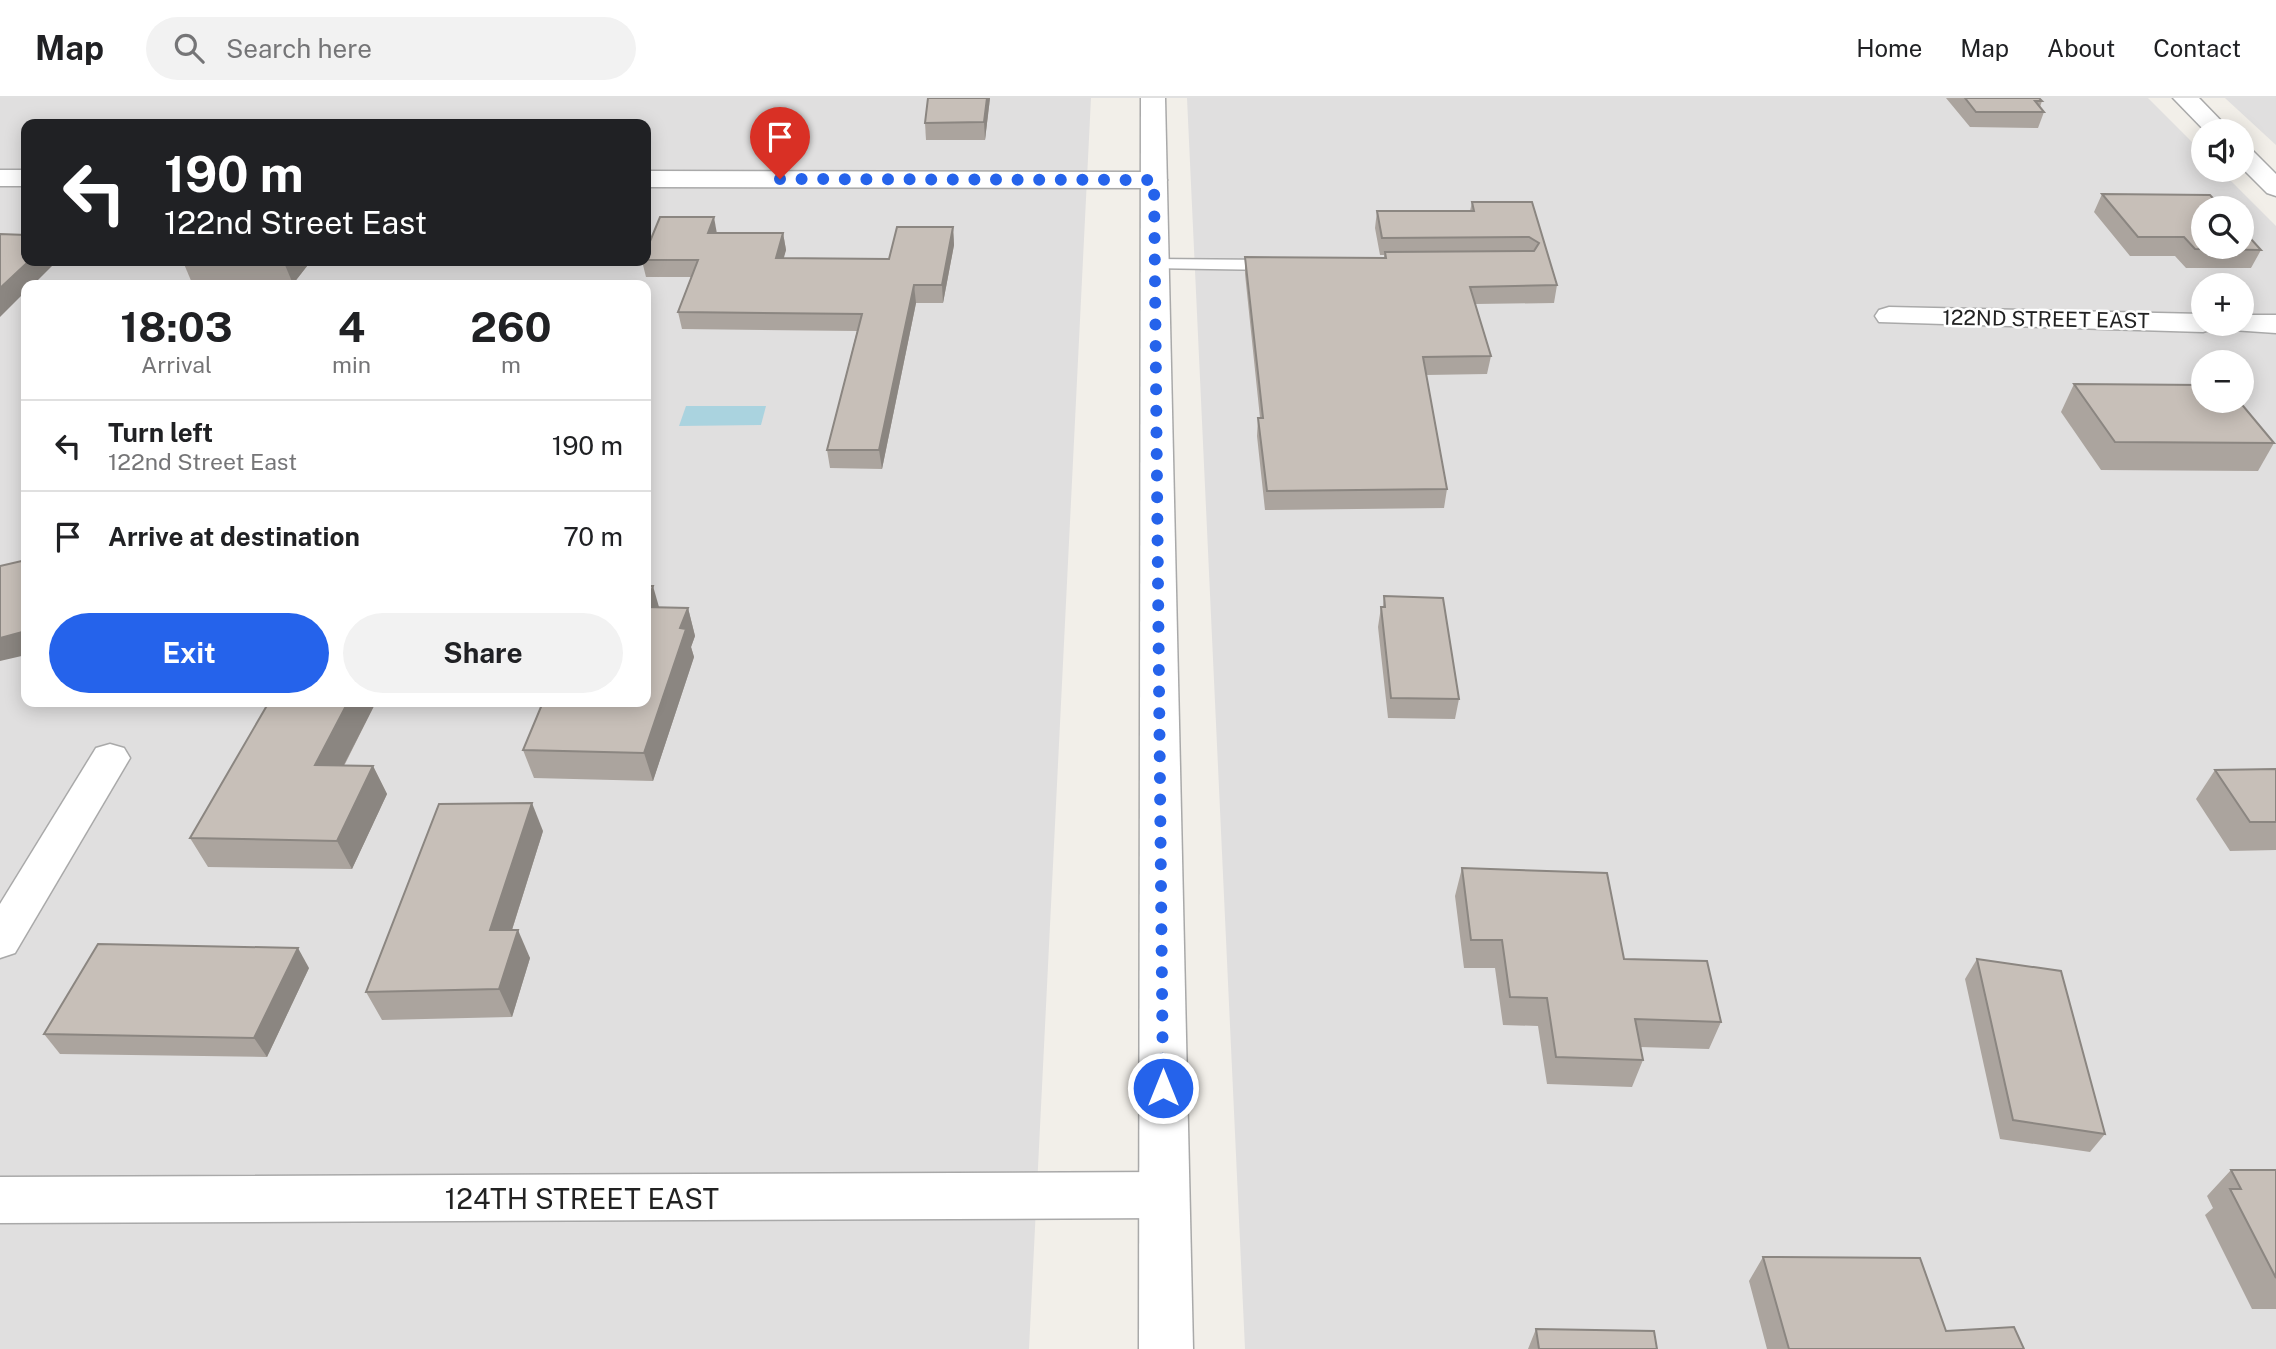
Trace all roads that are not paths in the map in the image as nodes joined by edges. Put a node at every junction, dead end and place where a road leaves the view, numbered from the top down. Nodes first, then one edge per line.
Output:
1 (1153, 98) edge
2 (2185, 98) edge
3 (2207, 119) edge
4 (2254, 166) edge
5 (0, 178) edge
6 (21, 178) edge
7 (651, 179) edge
8 (1154, 180) junction
9 (2276, 188) edge
10 (1155, 264) junction
11 (1290, 265) edge
12 (1889, 316) dead end
13 (2191, 323) edge
14 (2254, 324) edge
15 (2276, 324) edge
16 (110, 758) dead end
17 (0, 941) edge
18 (1164, 1195) junction
19 (0, 1200) edge
20 (1166, 1349) edge

1 - 8 street
2 - 3 street
4 - 9 street
5 - 6 street
7 - 8 street
8 - 10 street
10 - 11 lane
10 - 18 street
12 - 13 street, 122ND STREET EAST
14 - 15 street
16 - 17 street
18 - 19 street, 124TH STREET EAST
18 - 20 street

